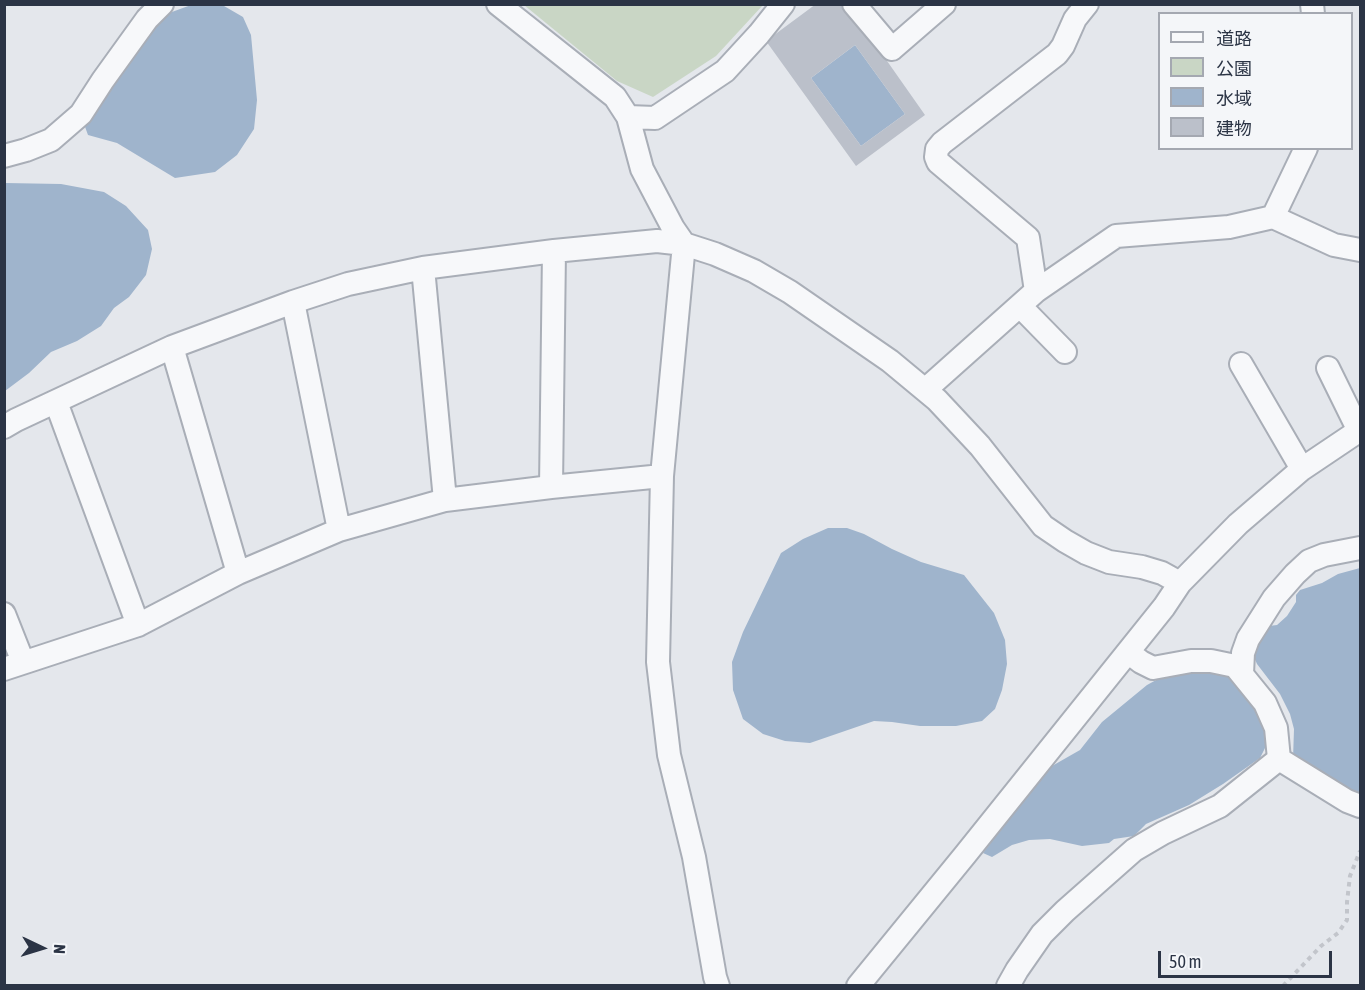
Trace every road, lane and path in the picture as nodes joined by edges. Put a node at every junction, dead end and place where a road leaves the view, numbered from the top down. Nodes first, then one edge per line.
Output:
1 (162, 4) edge
2 (498, 4) edge
3 (783, 4) edge
4 (854, 4) edge
5 (944, 4) edge
6 (1088, 4) edge
7 (628, 117) junction
8 (1305, 150) edge
9 (4, 156) edge
10 (1274, 217) junction
11 (684, 244) junction
12 (1360, 250) edge
13 (554, 251) junction
14 (423, 268) junction
15 (1028, 298) junction
16 (293, 302) junction
17 (172, 347) junction
18 (1065, 352) dead end
19 (1241, 364) dead end
20 (1328, 368) dead end
21 (924, 390) junction
22 (56, 402) junction
23 (4, 427) edge
24 (1360, 430) edge
25 (1302, 469) junction
26 (662, 476) junction
27 (551, 487) junction
28 (445, 500) junction
29 (339, 530) junction
30 (1360, 548) edge
31 (238, 573) junction
32 (1180, 583) junction
33 (4, 614) edge
34 (138, 625) junction
35 (1128, 652) junction
36 (14, 666) edge
37 (1242, 674) junction
38 (1280, 759) junction
39 (1360, 806) edge
40 (1360, 851) edge
41 (718, 986) edge
42 (858, 986) edge
43 (1008, 986) edge
44 (1283, 986) edge

1 - 9 street
2 - 7 street
3 - 7 street
4 - 5 street
6 - 15 street
7 - 11 street
8 - 10 street
10 - 12 street
10 - 15 street
11 - 13 street
11 - 21 street
11 - 26 street
13 - 14 street
13 - 27 street
14 - 16 street
14 - 28 street
15 - 18 street
15 - 21 street
16 - 17 street
16 - 29 street
17 - 22 street
17 - 31 street
19 - 25 street
20 - 24 street
21 - 32 street
22 - 23 street
22 - 34 street
24 - 25 street
25 - 32 street
26 - 27 street
26 - 41 street
27 - 28 street
28 - 29 street
29 - 31 street
30 - 37 street
31 - 34 street
32 - 35 street
33 - 36 street
34 - 36 street
35 - 37 street
35 - 42 street
37 - 38 street
38 - 39 street
38 - 43 street
40 - 44 path

